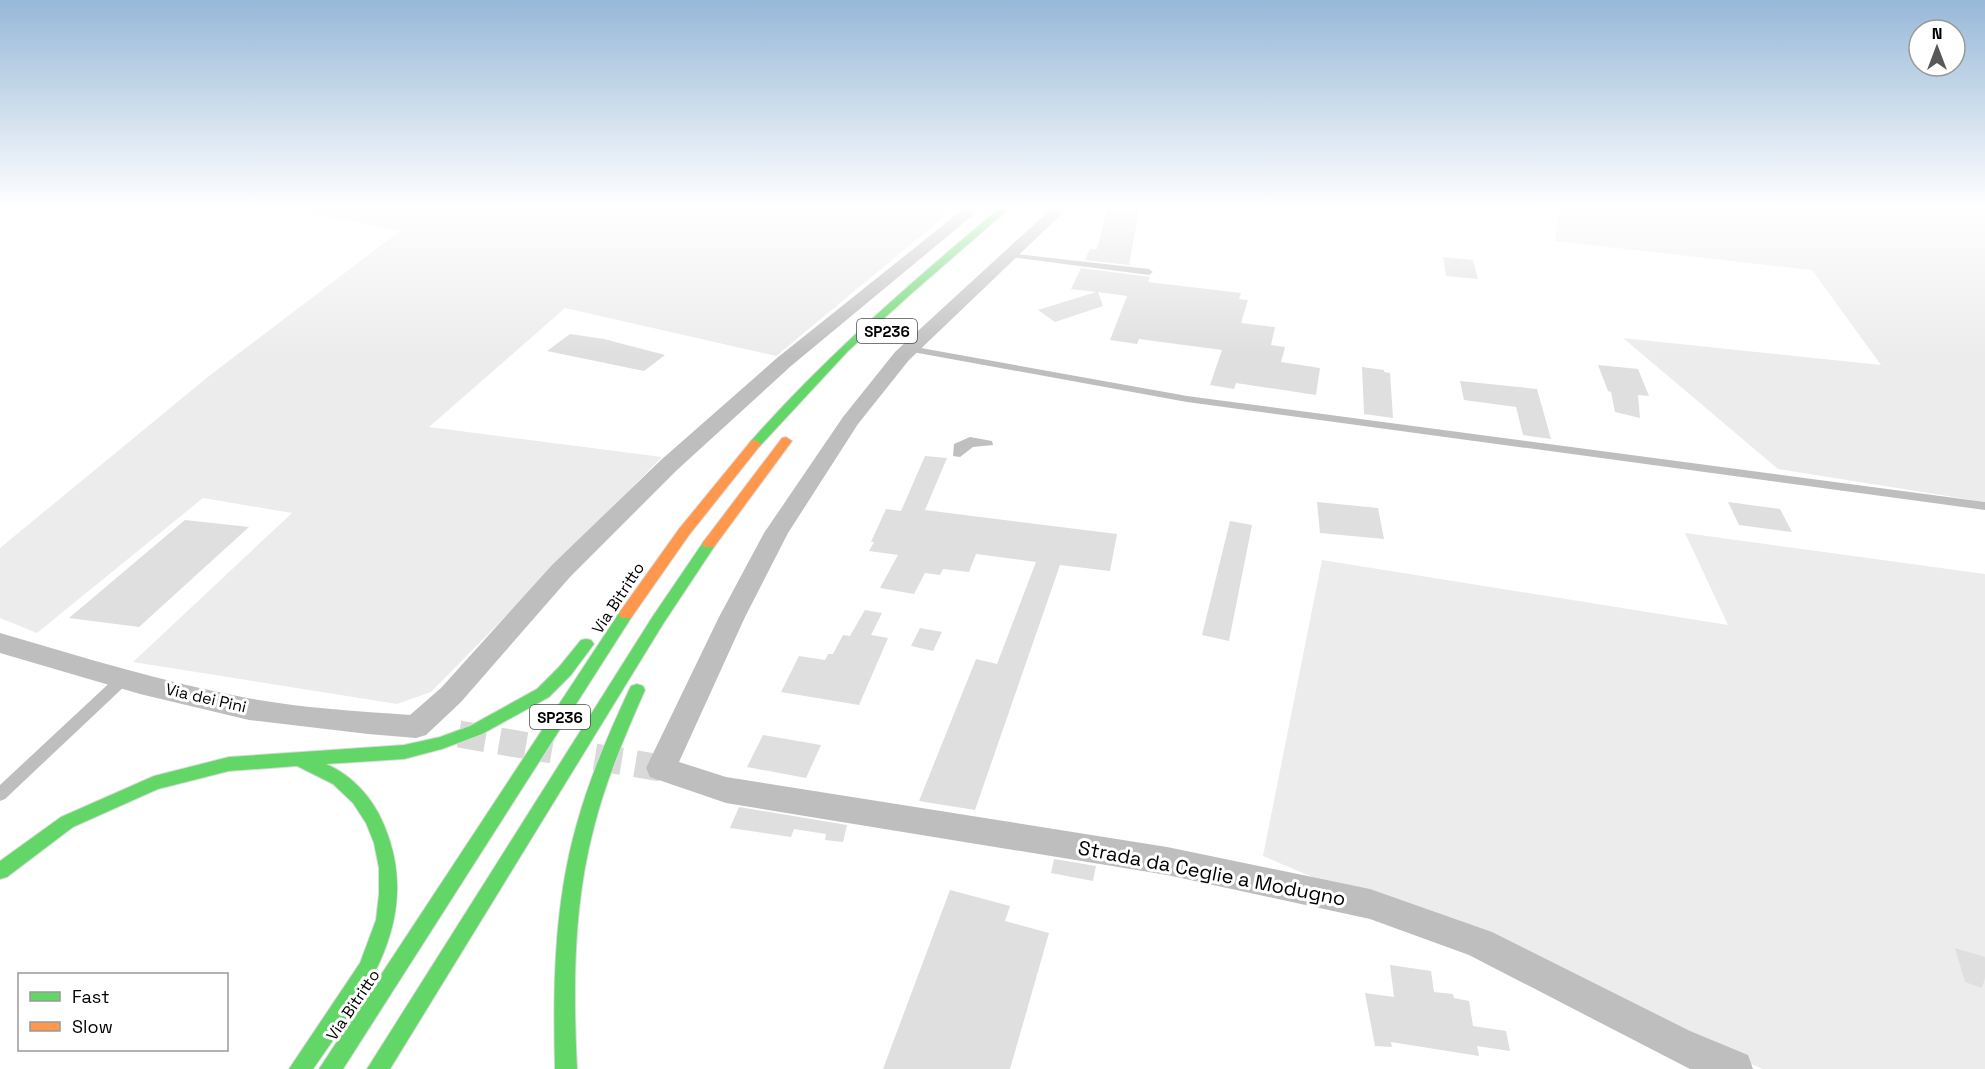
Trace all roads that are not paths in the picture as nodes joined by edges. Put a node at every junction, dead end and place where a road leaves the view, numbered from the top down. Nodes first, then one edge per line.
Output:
1 (915, 256) edge
2 (949, 256) edge
3 (1009, 256) edge
4 (1017, 256) edge
5 (1149, 272) dead end
6 (910, 349) junction
7 (812, 381) junction
8 (796, 428) dead end
9 (762, 472) junction
10 (703, 486) dead end
11 (1985, 506) edge
12 (724, 548) dead end
13 (597, 629) dead end
14 (0, 643) edge
15 (123, 679) junction
16 (643, 680) dead end
17 (297, 759) junction
18 (0, 795) edge
19 (0, 871) edge
20 (300, 1069) edge
21 (330, 1069) edge
22 (378, 1069) edge
23 (566, 1069) edge
24 (1734, 1069) edge

1 - 15 street, Via dei Pini
2 - 7 highway, Via Bitritto / SP236
3 - 6 street
4 - 5 lane
6 - 11 lane
6 - 24 street, Strada da Ceglie a Modugno
7 - 10 highway
7 - 21 highway, Via Bitritto / SP236
8 - 9 highway, SP236
9 - 12 highway
9 - 22 highway, SP236
13 - 17 highway
14 - 15 street, Via dei Pini
15 - 18 lane
16 - 23 highway
17 - 19 highway
17 - 20 highway

